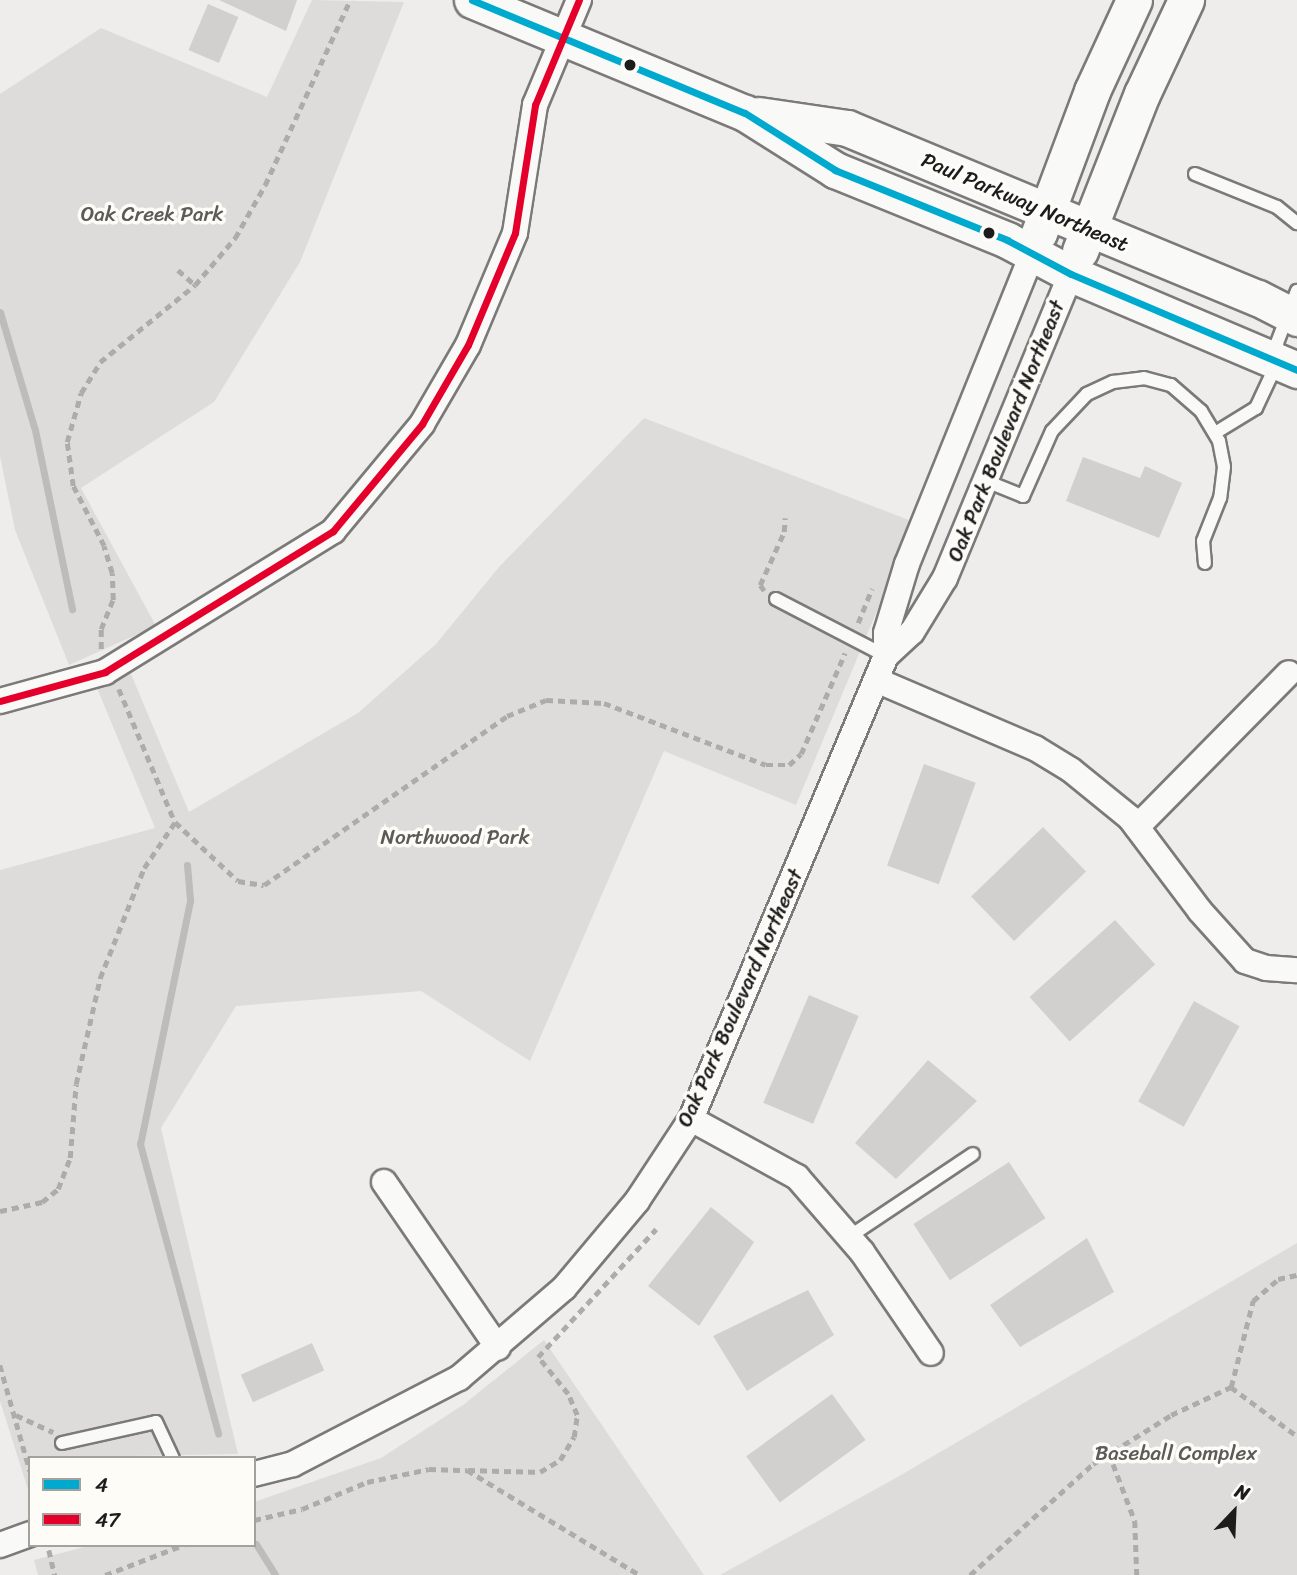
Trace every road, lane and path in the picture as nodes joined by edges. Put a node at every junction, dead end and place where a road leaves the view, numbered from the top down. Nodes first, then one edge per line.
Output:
1 (349, 0) edge
2 (472, 0) edge
3 (579, 0) edge
4 (1134, 0) edge
5 (1186, 0) edge
6 (561, 37) junction
7 (745, 113) junction
8 (1195, 174) dead end
9 (1046, 211) junction
10 (1297, 223) edge
11 (1088, 230) junction
12 (1033, 252) junction
13 (178, 270) dead end
14 (1071, 274) junction
15 (195, 285) junction
16 (1293, 307) edge
17 (1287, 366) edge
18 (1215, 433) junction
19 (986, 481) junction
20 (785, 518) dead end
21 (1205, 563) dead end
22 (874, 584) dead end
23 (776, 599) joint
24 (853, 635) junction
25 (887, 656) junction
26 (111, 668) junction
27 (1289, 673) dead end
28 (876, 680) junction
29 (0, 701) edge
30 (175, 822) junction
31 (1137, 827) junction
32 (1297, 970) edge
33 (691, 1119) junction
34 (973, 1154) dead end
35 (384, 1182) dead end
36 (0, 1211) edge
37 (656, 1229) dead end
38 (849, 1237) junction
39 (1297, 1275) edge
40 (498, 1348) junction
41 (931, 1353) dead end
42 (0, 1365) edge
43 (1231, 1387) junction
44 (16, 1414) junction
45 (1297, 1436) edge
46 (62, 1443) joint
47 (1109, 1453) junction
48 (172, 1456) edge
49 (28, 1463) edge
50 (467, 1469) junction
51 (256, 1473) edge
52 (256, 1520) edge
53 (28, 1535) edge
54 (0, 1545) edge
55 (178, 1547) edge
56 (49, 1550) dead end
57 (55, 1575) edge
58 (105, 1575) edge
59 (640, 1575) edge
60 (970, 1575) edge
61 (1137, 1575) edge

1 - 15 path
2 - 6 street, Paul Parkway Northeast
3 - 6 street
4 - 9 street, Oak Park Boulevard Northeast
5 - 11 street, Oak Park Boulevard Northeast
6 - 7 street, Paul Parkway Northeast
6 - 26 street
7 - 9 street, Paul Parkway Northeast
7 - 12 street, Paul Parkway Northeast
8 - 10 lane
9 - 11 street, Paul Parkway Northeast
9 - 12 street, Oak Park Boulevard Northeast
11 - 14 street, Oak Park Boulevard Northeast
11 - 16 street, Paul Parkway Northeast
12 - 14 street, Paul Parkway Northeast
12 - 25 street, Oak Park Boulevard Northeast
13 - 15 path
14 - 17 street, Paul Parkway Northeast
14 - 19 street, Oak Park Boulevard Northeast
15 - 26 path
16 - 17 lane
17 - 18 lane
18 - 19 lane
18 - 21 lane
19 - 25 street, Oak Park Boulevard Northeast
20 - 23 path
22 - 24 path
23 - 24 lane
24 - 25 lane
24 - 30 path
25 - 28 street, Oak Park Boulevard Northeast
26 - 29 street
26 - 30 path
27 - 31 street
28 - 31 street
28 - 33 street, Oak Park Boulevard Northeast
30 - 36 path
31 - 32 street
33 - 38 street
33 - 40 street, Oak Park Boulevard Northeast
34 - 38 lane
35 - 40 street
37 - 50 path
38 - 41 street
39 - 43 path
40 - 51 street, Oak Park Boulevard Northeast
42 - 44 path
43 - 45 path
43 - 47 path
44 - 46 path
44 - 49 path
46 - 48 lane
47 - 60 path
47 - 61 path
50 - 52 path
50 - 59 path
53 - 54 street
55 - 58 path
56 - 57 path

